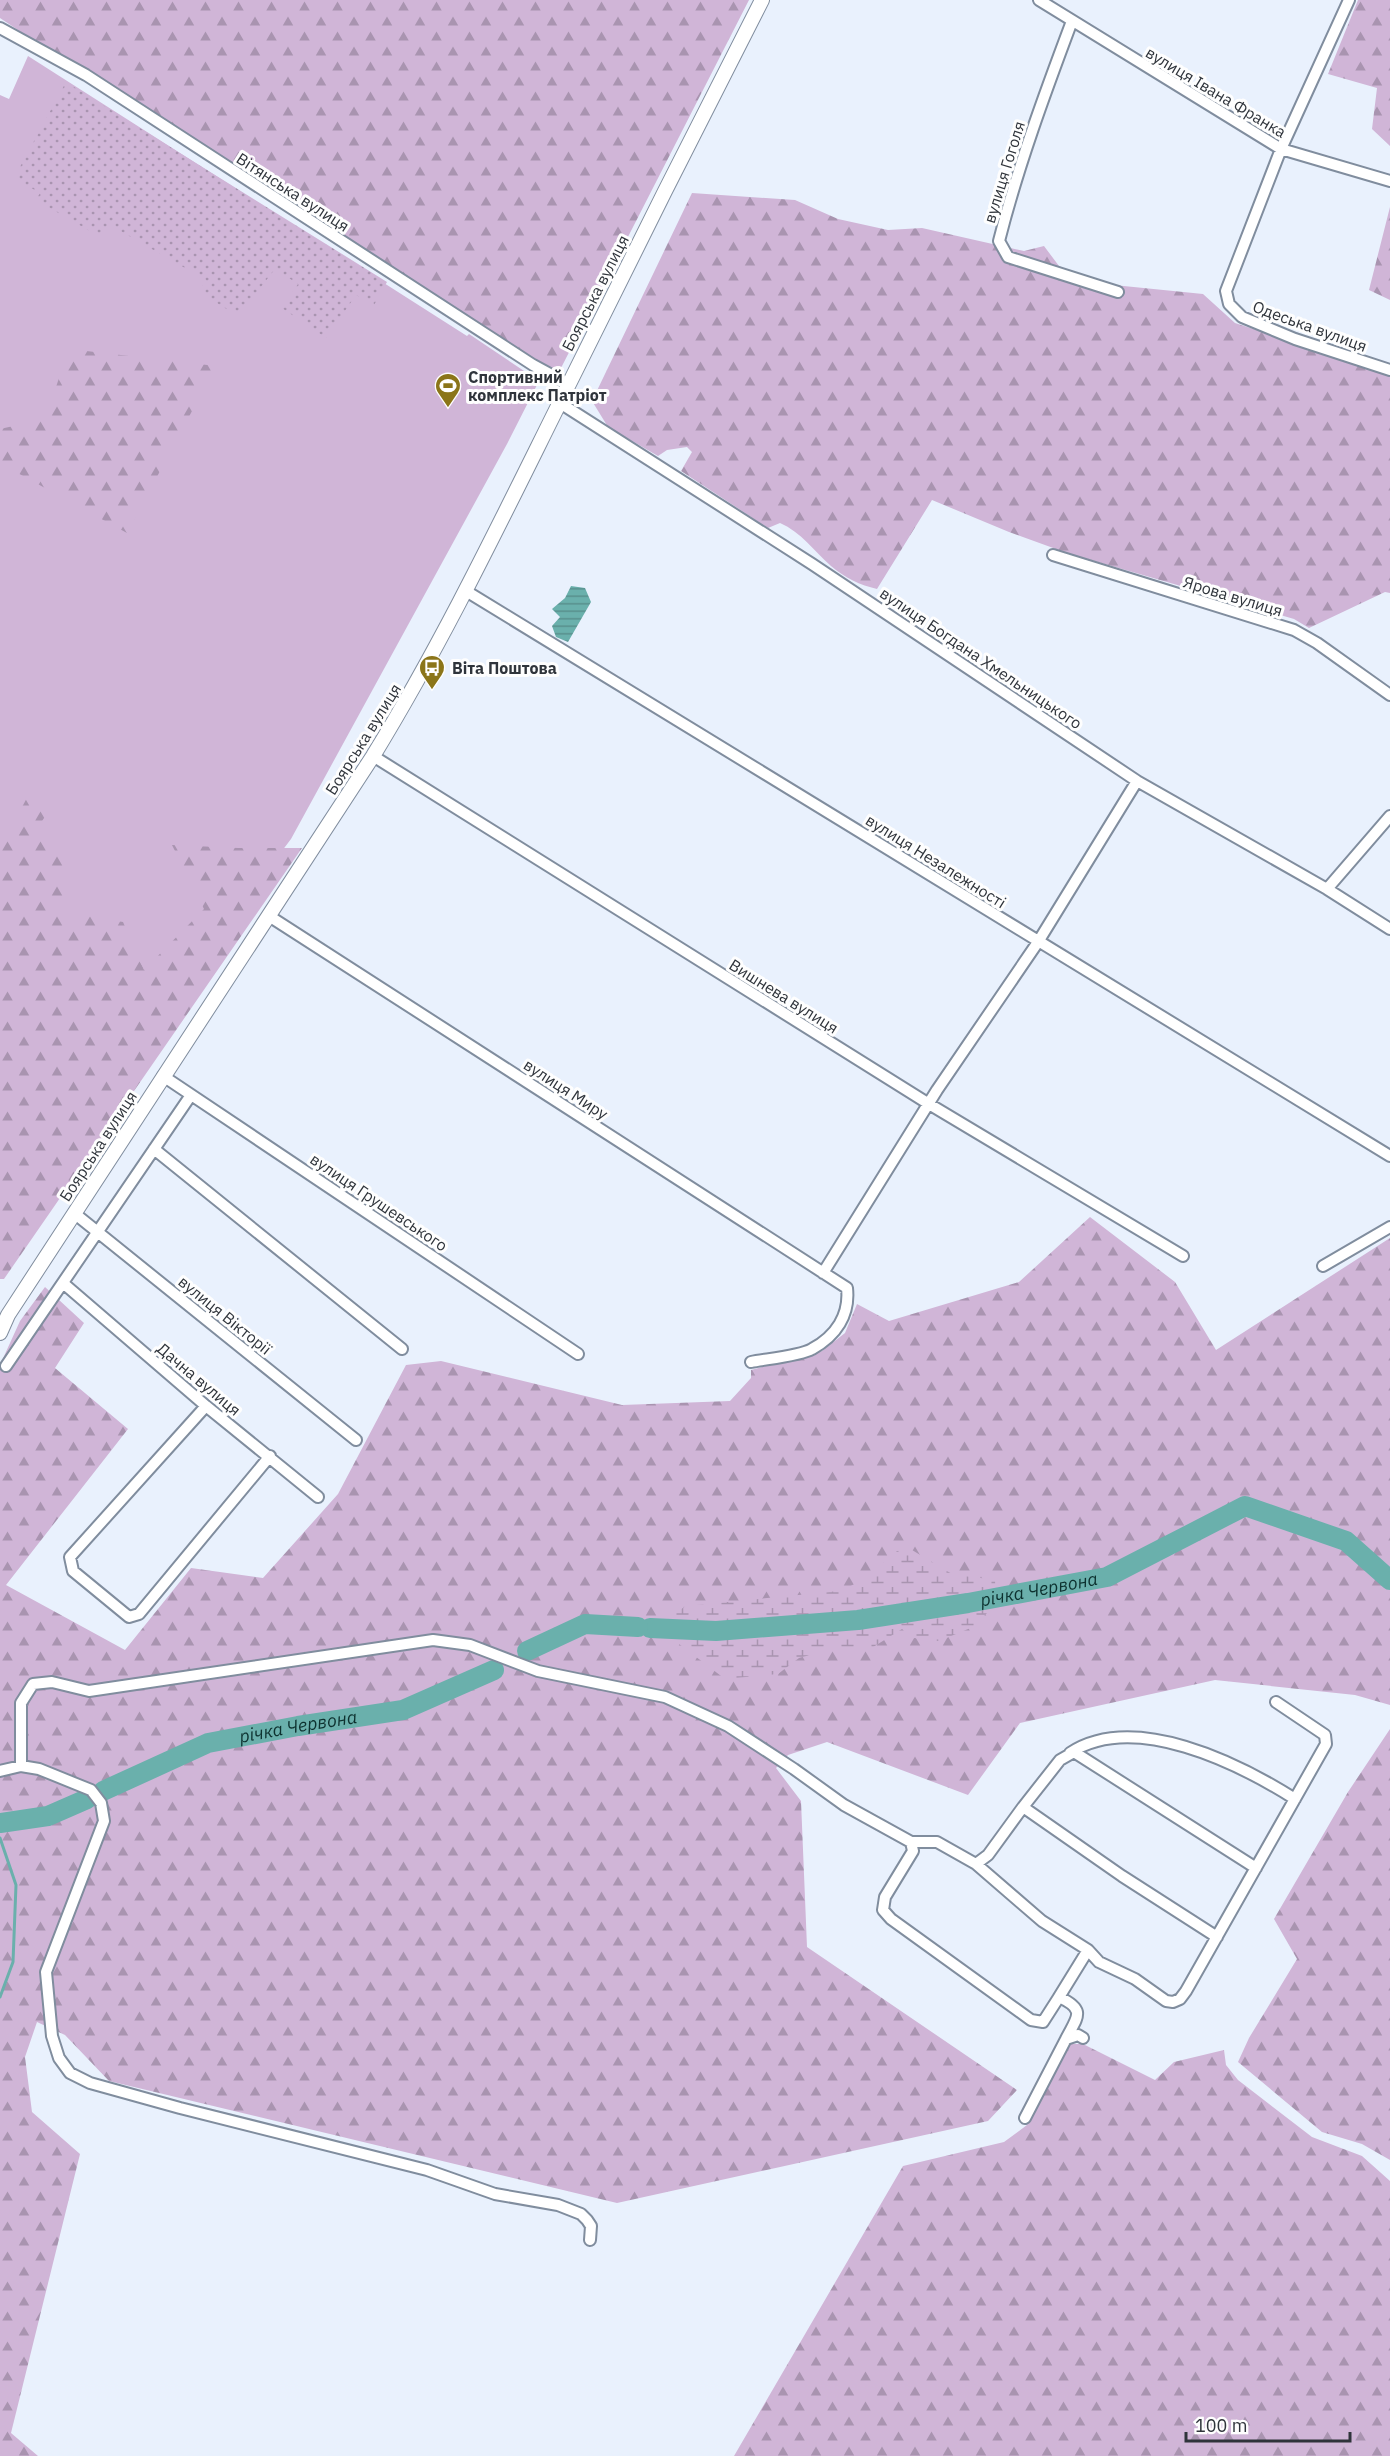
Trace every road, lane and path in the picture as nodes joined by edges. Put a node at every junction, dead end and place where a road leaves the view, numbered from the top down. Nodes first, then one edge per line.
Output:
1 (762, 0) edge
2 (1039, 0) edge
3 (1349, 0) edge
4 (1072, 21) junction
5 (0, 28) edge
6 (1281, 149) junction
7 (1390, 180) edge
8 (1118, 292) dead end
9 (1390, 370) edge
10 (568, 384) junction
11 (560, 404) junction
12 (1053, 555) dead end
13 (466, 591) junction
14 (1390, 695) edge
15 (373, 756) junction
16 (1137, 781) junction
17 (1390, 816) edge
18 (1328, 889) junction
19 (269, 916) junction
20 (1390, 929) edge
21 (1038, 942) junction
22 (163, 1076) junction
23 (191, 1095) junction
24 (929, 1104) junction
25 (154, 1149) junction
26 (1390, 1156) edge
27 (74, 1214) junction
28 (1390, 1227) edge
29 (98, 1232) junction
30 (1182, 1256) dead end
31 (1323, 1266) dead end
32 (823, 1273) junction
33 (63, 1283) junction
34 (4, 1312) edge
35 (0, 1333) edge
36 (402, 1350) dead end
37 (578, 1354) dead end
38 (751, 1362) dead end
39 (6, 1366) dead end
40 (206, 1406) junction
41 (356, 1440) dead end
42 (270, 1456) junction
43 (318, 1497) dead end
44 (1276, 1702) dead end
45 (1067, 1755) junction
46 (21, 1766) junction
47 (0, 1771) edge
48 (1295, 1798) junction
49 (1023, 1807) junction
50 (911, 1842) junction
51 (976, 1864) junction
52 (1256, 1868) junction
53 (1217, 1937) junction
54 (1088, 1950) junction
55 (1059, 1996) junction
56 (1083, 2038) dead end
57 (1066, 2040) junction
58 (1025, 2118) dead end
59 (590, 2240) dead end

1 - 10 street, Боярська вулиця
2 - 4 street, вулиця Івана Франка
3 - 6 street
4 - 6 street, вулиця Івана Франка
4 - 8 street, вулиця Гоголя
5 - 10 street, Вітянська вулиця
6 - 7 street, вулиця Івана Франка
6 - 9 street, Одеська вулиця
10 - 11 street, Боярська вулиця
11 - 13 street, Боярська вулиця
11 - 16 street, вулиця Богдана Хмельницького
12 - 14 street, Ярова вулиця
13 - 15 street, Боярська вулиця
13 - 21 street, вулиця Незалежності
15 - 19 street, Боярська вулиця
15 - 24 street, Вишнева вулиця
16 - 18 street, вулиця Богдана Хмельницького
16 - 21 street
17 - 18 street
18 - 20 street, вулиця Богдана Хмельницького
19 - 22 street, Боярська вулиця
19 - 32 street, вулиця Миру
21 - 24 street
21 - 26 street, вулиця Незалежності
22 - 23 street, вулиця Грушевського
22 - 27 street, Боярська вулиця
23 - 25 street
23 - 37 street, вулиця Грушевського
24 - 30 street, Вишнева вулиця
24 - 32 street
25 - 29 street
25 - 36 street
27 - 29 street, вулиця Вікторії
27 - 34 street, Боярська вулиця
28 - 31 street
29 - 33 street
29 - 41 street, вулиця Вікторії
32 - 38 street, вулиця Миру
33 - 39 street
33 - 40 street, Дачна вулиця
34 - 35 street, Боярська вулиця
40 - 42 street, Дачна вулиця
40 - 42 street
42 - 43 street, Дачна вулиця
44 - 48 street
45 - 48 street
45 - 49 street
45 - 52 street
46 - 47 street
46 - 50 street
46 - 59 street
48 - 52 street
49 - 51 street
49 - 53 street
50 - 51 street
50 - 55 street
51 - 54 street
52 - 53 street
53 - 54 street
54 - 55 street
55 - 57 street
56 - 57 street
57 - 58 street

